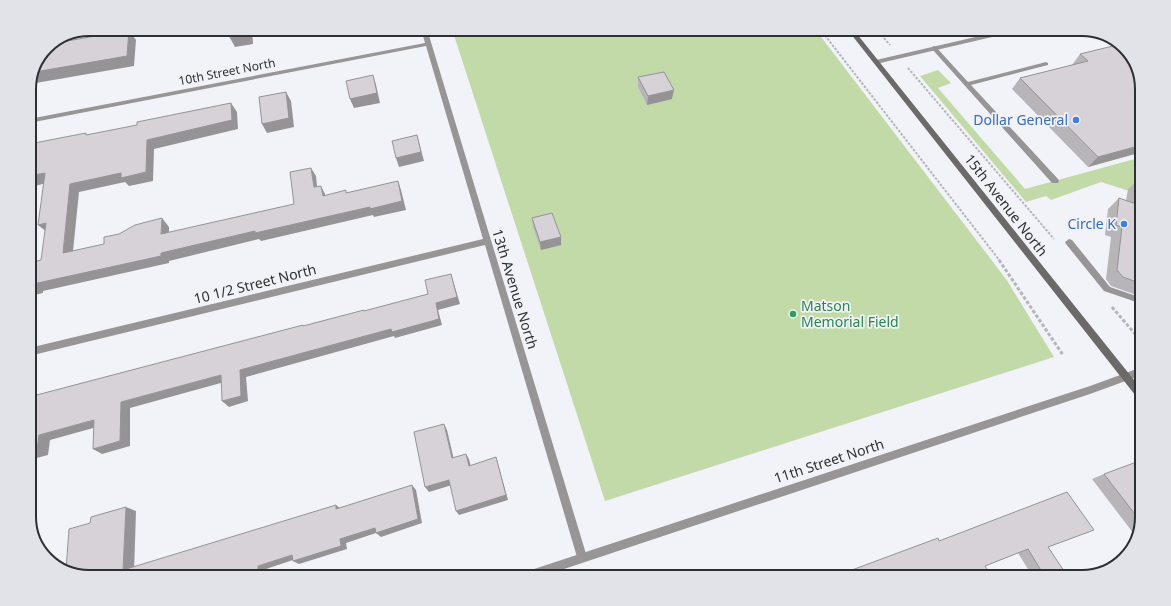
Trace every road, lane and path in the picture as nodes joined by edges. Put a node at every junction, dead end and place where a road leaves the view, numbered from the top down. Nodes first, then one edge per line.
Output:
1 (426, 36) edge
2 (825, 36) edge
3 (856, 36) edge
4 (882, 36) edge
5 (987, 36) edge
6 (428, 44) junction
7 (934, 48) junction
8 (900, 56) junction
9 (876, 62) junction
10 (1046, 64) dead end
11 (967, 84) junction
12 (36, 121) edge
13 (1055, 181) dead end
14 (1054, 239) dead end
15 (487, 241) junction
16 (1069, 242) dead end
17 (1135, 299) edge
18 (1110, 304) dead end
19 (1135, 334) edge
20 (36, 350) edge
21 (1063, 355) dead end
22 (1135, 374) edge
23 (1126, 378) junction
24 (1135, 389) edge
25 (582, 557) junction
26 (545, 570) edge

1 - 6 street, 13th Avenue North
2 - 21 path
3 - 9 main road, 15th Avenue North
4 - 8 path
5 - 7 street
6 - 12 street, 10th Street North
6 - 15 street, 13th Avenue North
7 - 8 street
7 - 11 street
8 - 9 street
8 - 14 path
9 - 23 main road, 15th Avenue North
10 - 11 street
11 - 13 street
15 - 20 street, 10 1/2 Street North
15 - 25 street, 13th Avenue North
16 - 17 street
18 - 19 path
22 - 23 street, 11th Street North
23 - 24 main road, 15th Avenue North
23 - 25 street, 11th Street North
25 - 26 street, 11th Street North

